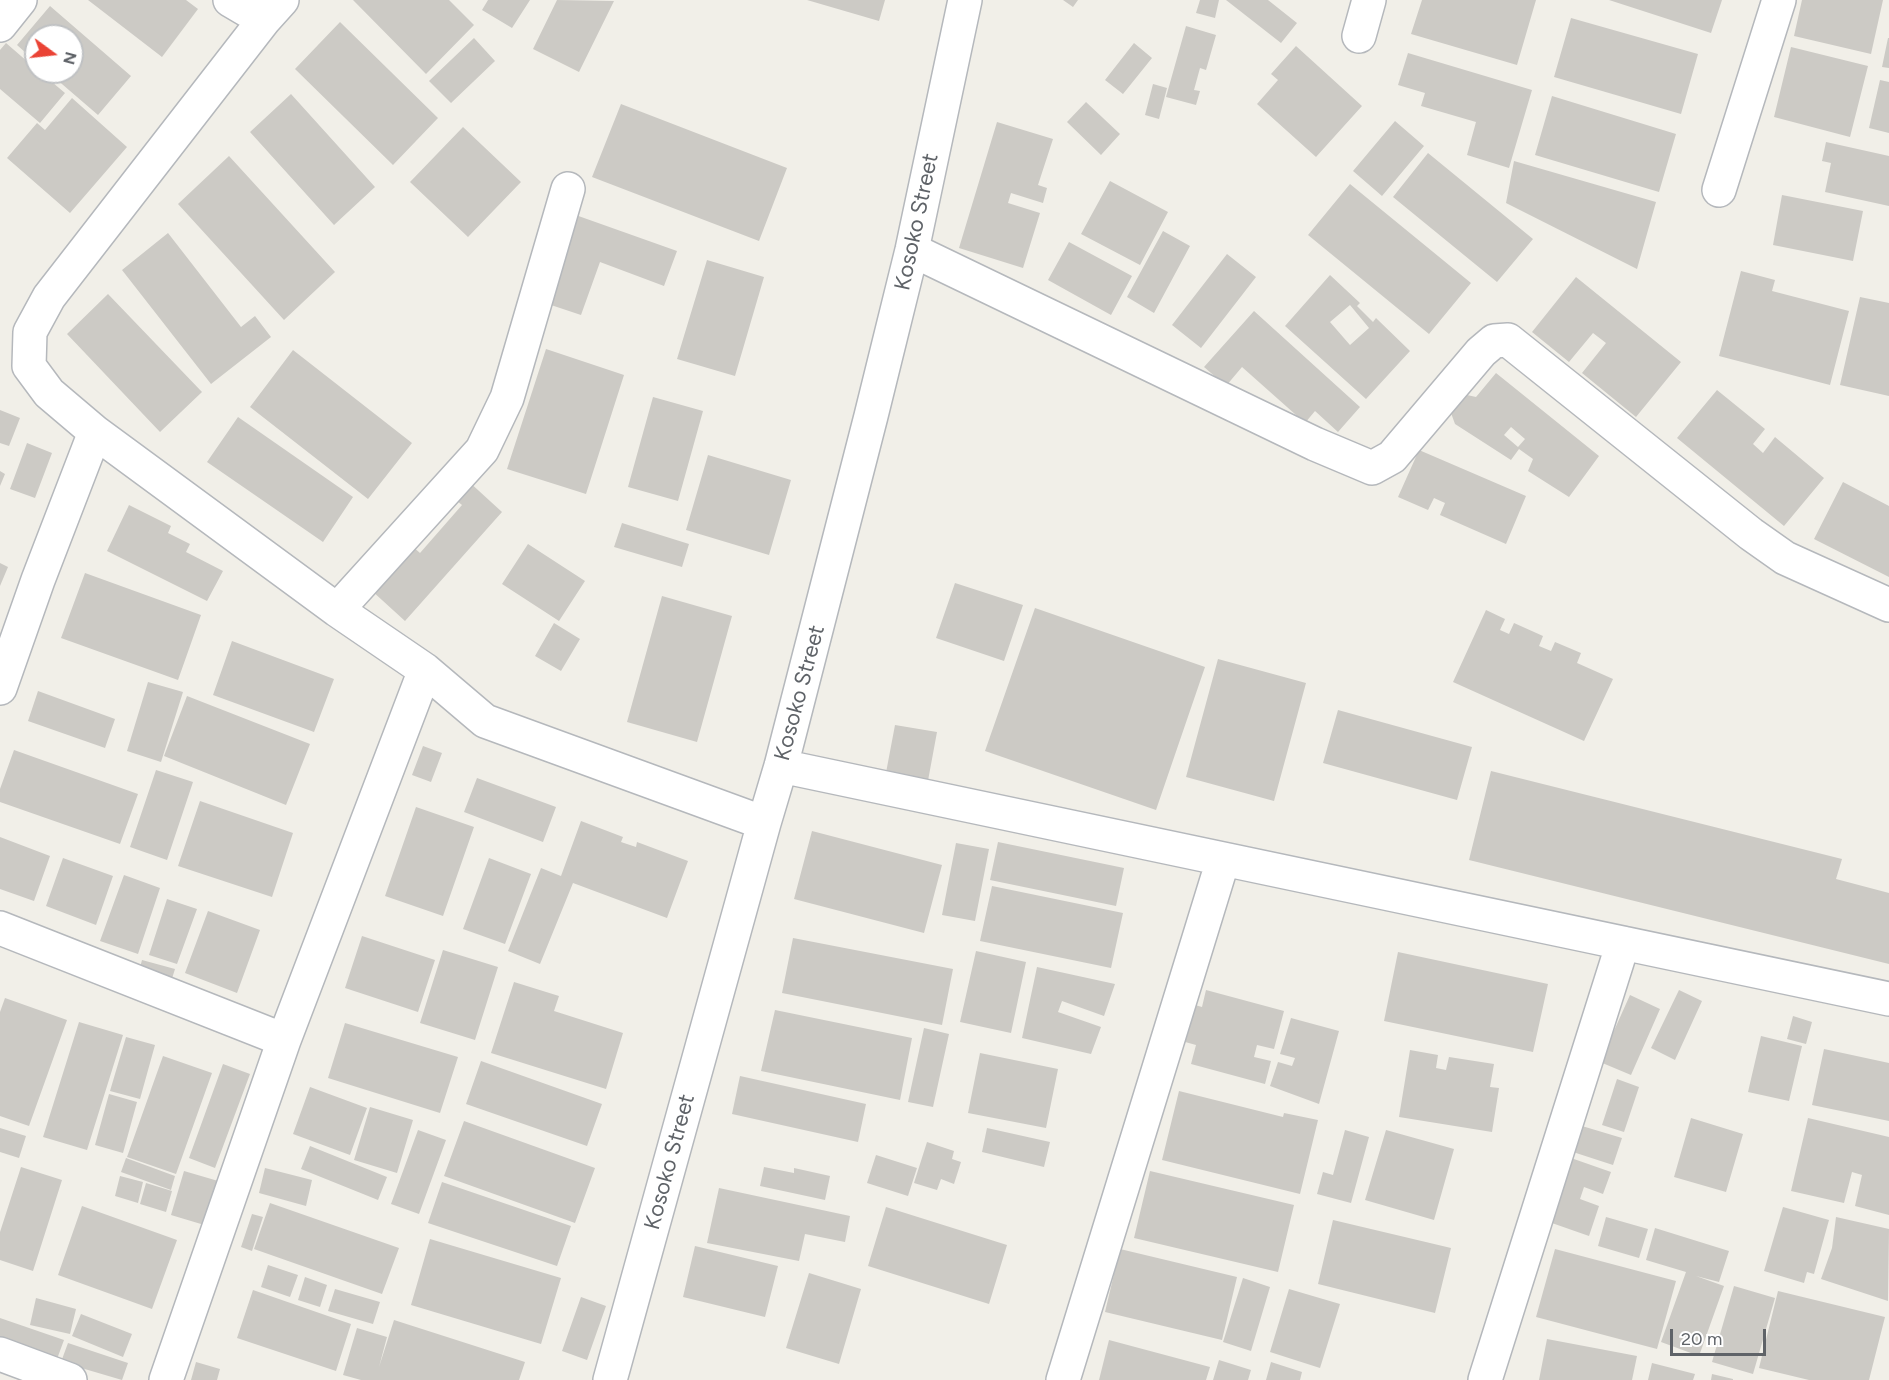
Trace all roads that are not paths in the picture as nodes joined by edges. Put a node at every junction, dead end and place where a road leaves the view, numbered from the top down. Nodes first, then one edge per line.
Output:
1 (20, 0) edge
2 (231, 0) edge
3 (965, 0) edge
4 (1369, 0) edge
5 (1779, 0) edge
6 (273, 10) edge
7 (0, 25) edge
8 (1359, 36) dead end
9 (568, 189) dead end
10 (1719, 190) dead end
11 (912, 250) junction
12 (95, 432) junction
13 (1889, 605) edge
14 (337, 610) junction
15 (425, 670) junction
16 (0, 688) edge
17 (781, 766) junction
18 (764, 823) junction
19 (1223, 860) junction
20 (0, 928) edge
21 (1623, 943) junction
22 (1889, 999) edge
23 (285, 1040) junction
24 (0, 1354) edge
25 (70, 1380) edge
26 (166, 1380) edge
27 (610, 1380) edge
28 (1063, 1380) edge
29 (1485, 1380) edge

1 - 7 street
2 - 6 street
3 - 11 street, Kosoko Street
4 - 8 street
5 - 10 street
6 - 12 street
9 - 14 street
11 - 13 street
11 - 17 street, Kosoko Street
12 - 14 street
12 - 16 street
14 - 15 street
15 - 18 street
15 - 23 street
17 - 18 street, Kosoko Street
17 - 19 street
18 - 27 street, Kosoko Street
19 - 21 street
19 - 28 street
20 - 23 street
21 - 22 street
21 - 29 street
23 - 26 street
24 - 25 street

